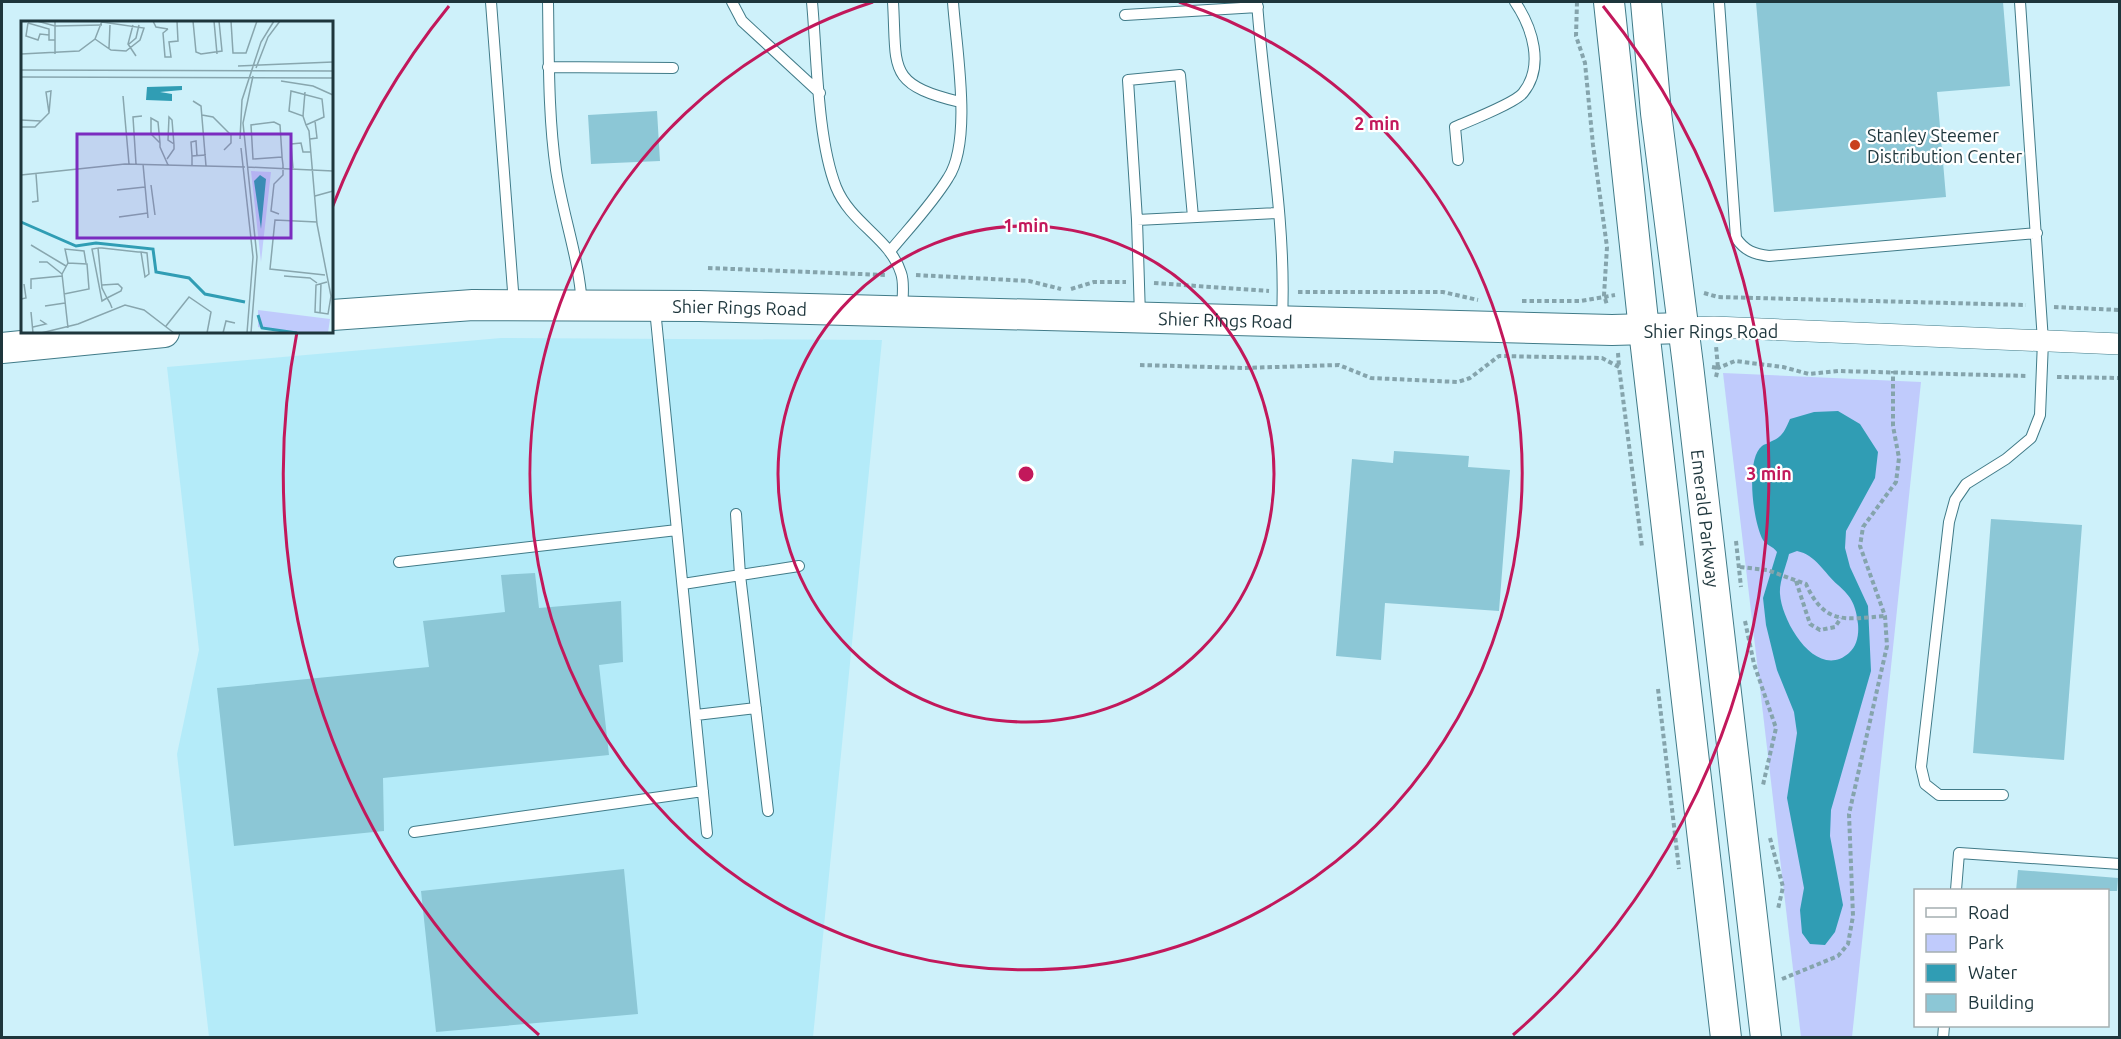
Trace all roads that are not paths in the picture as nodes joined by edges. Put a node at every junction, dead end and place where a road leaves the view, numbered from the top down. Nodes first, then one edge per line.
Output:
1 (491, 2) edge
2 (548, 2) edge
3 (732, 2) edge
4 (812, 2) edge
5 (893, 2) edge
6 (953, 2) edge
7 (1515, 2) edge
8 (1610, 2) edge
9 (1646, 2) edge
10 (1719, 2) edge
11 (2020, 2) edge
12 (1257, 4) edge
13 (1125, 15) dead end
14 (548, 67) junction
15 (673, 68) dead end
16 (820, 93) junction
17 (960, 102) junction
18 (1458, 160) dead end
19 (1277, 213) junction
20 (1193, 217) junction
21 (1137, 220) junction
22 (2037, 234) junction
23 (891, 250) junction
24 (514, 305) junction
25 (582, 305) junction
26 (655, 305) junction
27 (1282, 306) junction
28 (902, 313) junction
29 (333, 315) edge
30 (1140, 316) junction
31 (1684, 328) junction
32 (1644, 330) junction
33 (154, 333) edge
34 (2043, 341) junction
35 (2120, 344) edge
36 (2, 348) edge
37 (736, 514) dead end
38 (677, 530) junction
39 (399, 562) dead end
40 (799, 566) dead end
41 (740, 575) junction
42 (683, 584) junction
43 (756, 708) junction
44 (696, 715) junction
45 (703, 791) junction
46 (2003, 795) dead end
47 (768, 811) dead end
48 (414, 832) dead end
49 (707, 833) dead end
50 (2120, 864) edge
51 (1956, 889) edge
52 (1726, 1038) edge
53 (1766, 1038) edge

1 - 24 lane
2 - 14 lane
3 - 16 lane
4 - 16 lane
5 - 17 lane
6 - 17 lane
7 - 18 lane
8 - 32 main road
9 - 31 main road, Emerald Parkway
10 - 22 lane
11 - 22 lane
12 - 13 lane
12 - 19 lane
14 - 15 lane
14 - 25 lane
16 - 23 lane
17 - 23 lane
19 - 20 lane
19 - 27 lane
20 - 21 lane
20 - 21 lane
21 - 30 lane
22 - 34 lane
23 - 28 lane
24 - 25 main road, Shier Rings Road
24 - 29 main road, Shier Rings Road
25 - 26 main road, Shier Rings Road
26 - 28 main road, Shier Rings Road
26 - 38 lane
27 - 30 main road, Shier Rings Road
27 - 32 main road, Shier Rings Road
28 - 30 main road, Shier Rings Road
31 - 32 main road, Shier Rings Road
31 - 34 street, Shier Rings Road
31 - 53 main road, Emerald Parkway
32 - 52 main road
33 - 36 main road
34 - 35 street, Shier Rings Road
34 - 46 lane
37 - 41 lane
38 - 39 lane
38 - 42 lane
40 - 41 lane
41 - 42 lane
41 - 43 lane
42 - 44 lane
43 - 44 lane
43 - 47 lane
44 - 45 lane
45 - 48 lane
45 - 49 lane
50 - 51 lane

